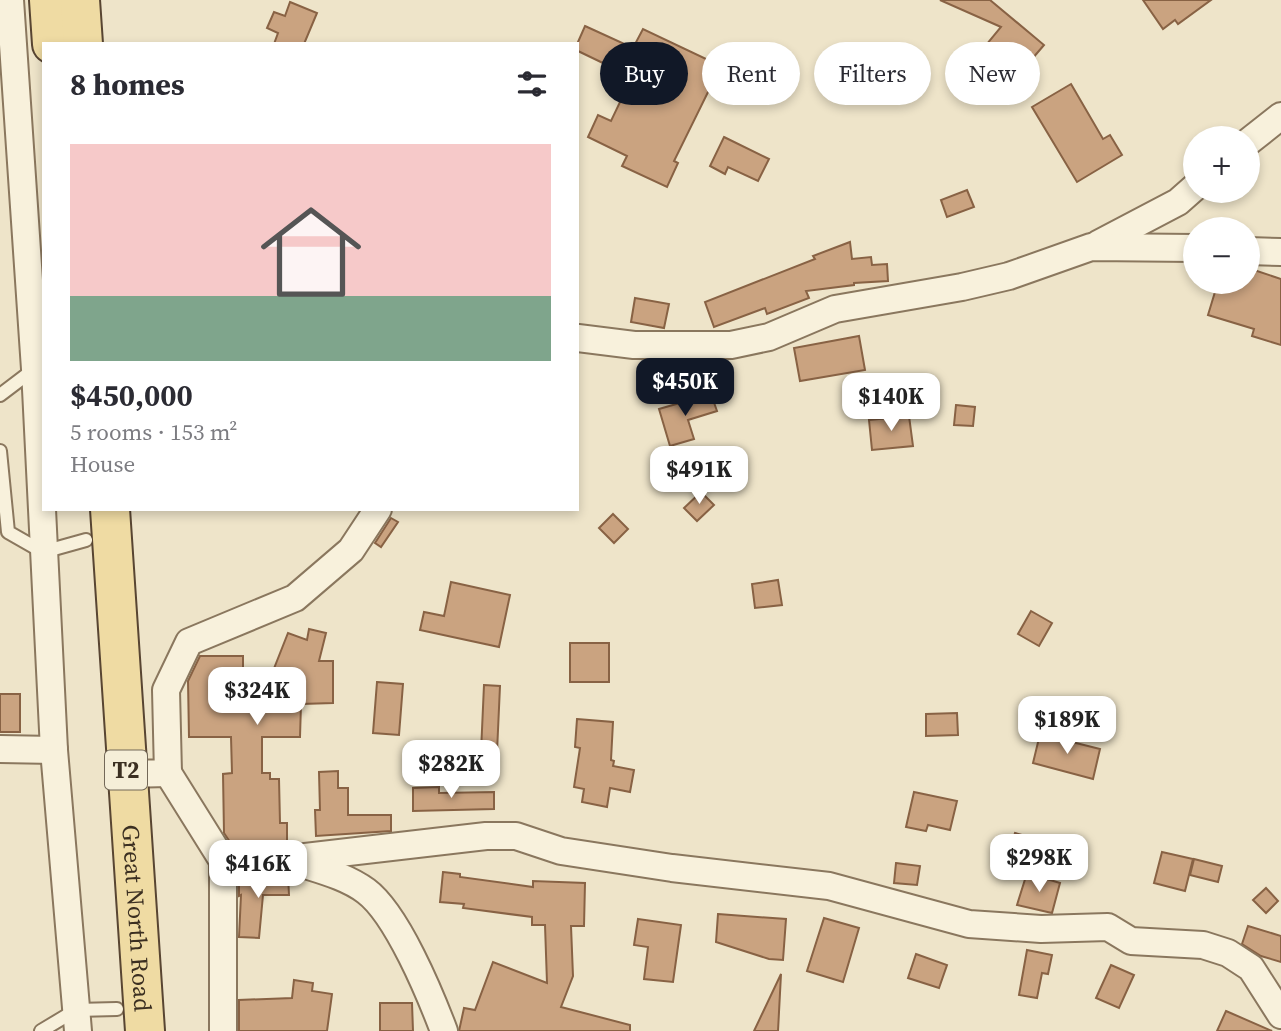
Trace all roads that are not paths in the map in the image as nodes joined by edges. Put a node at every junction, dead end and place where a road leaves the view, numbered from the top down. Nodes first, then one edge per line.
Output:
1 (10, 0) edge
2 (49, 0) edge
3 (80, 0) edge
4 (5, 29) edge
5 (52, 42) edge
6 (83, 42) edge
7 (1281, 116) edge
8 (1260, 133) edge
9 (1183, 197) edge
10 (1091, 247) junction
11 (1183, 248) edge
12 (1260, 251) edge
13 (1281, 252) edge
14 (579, 338) edge
15 (39, 365) edge
16 (0, 395) edge
17 (0, 451) edge
18 (42, 505) edge
19 (42, 511) edge
20 (110, 511) edge
21 (377, 511) edge
22 (85, 525) edge
23 (43, 552) junction
24 (0, 748) edge
25 (54, 750) junction
26 (168, 773) junction
27 (126, 774) junction
28 (288, 859) junction
29 (223, 861) junction
30 (1281, 1015) edge
31 (77, 1020) edge
32 (127, 1024) edge
33 (41, 1031) edge
34 (223, 1031) edge
35 (444, 1031) edge

1 - 4 street
2 - 5 main road
3 - 6 main road
4 - 15 street
7 - 8 street
9 - 10 street
10 - 11 street
10 - 14 street
12 - 13 street
15 - 16 lane
15 - 18 street
17 - 23 lane
19 - 23 street
20 - 27 main road, Great North Road / T2
21 - 26 street
22 - 23 lane
22 - 32 main road, Great North Road / T2
23 - 25 street
24 - 25 street
25 - 31 street
26 - 27 street
26 - 29 street
27 - 32 main road, Great North Road / T2
28 - 29 street
28 - 30 street
28 - 35 street
29 - 34 street
31 - 32 lane
31 - 33 lane

